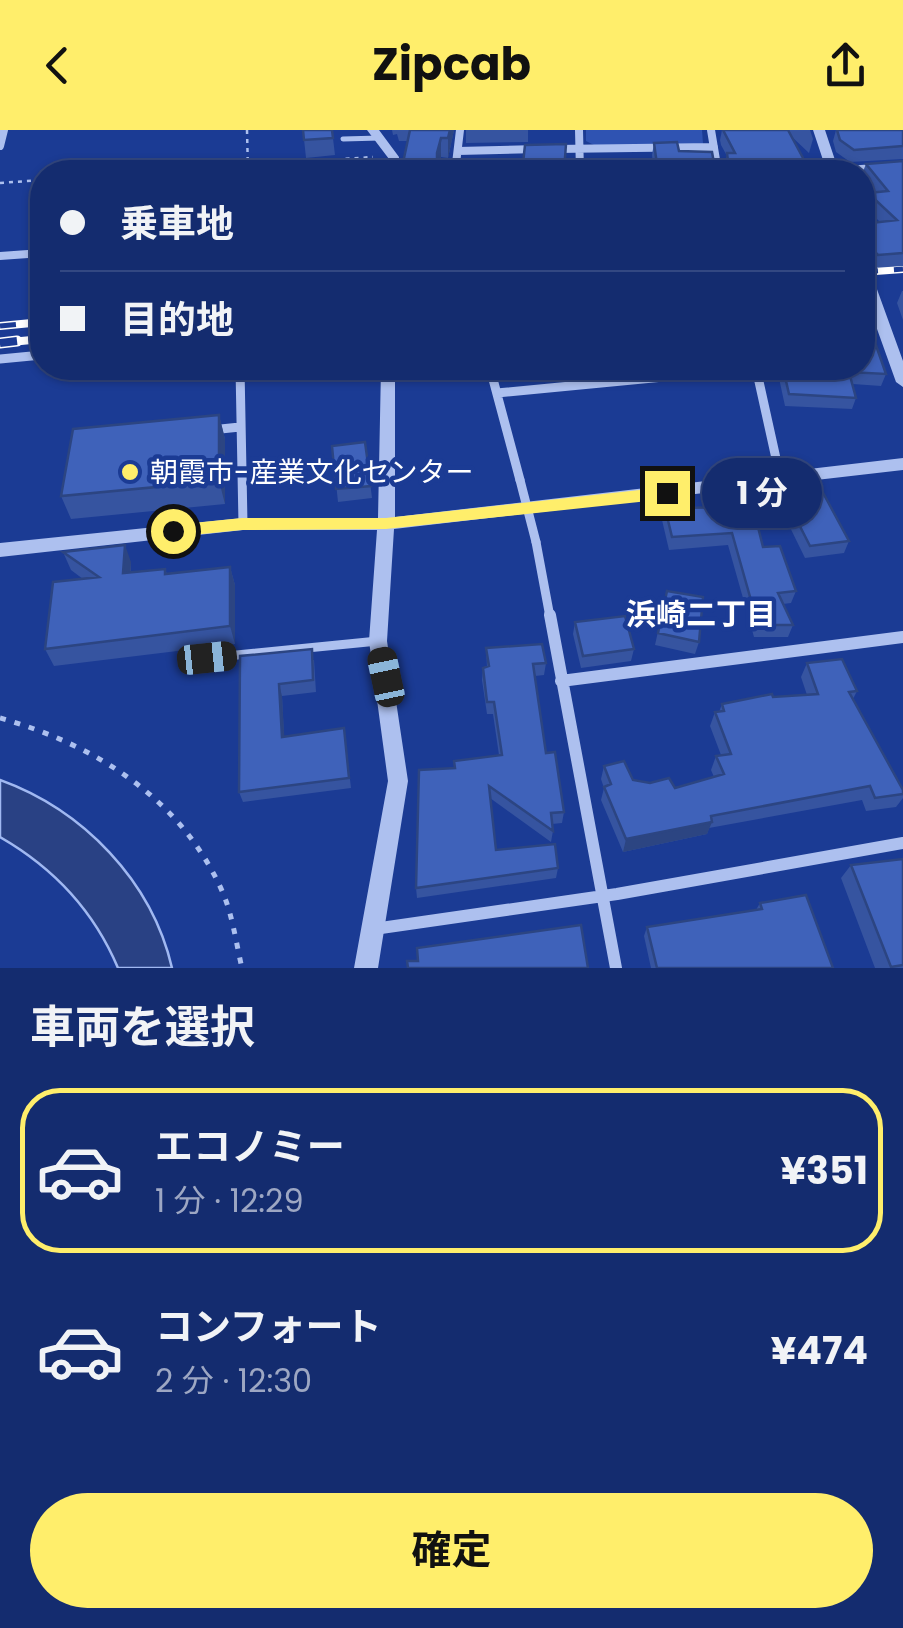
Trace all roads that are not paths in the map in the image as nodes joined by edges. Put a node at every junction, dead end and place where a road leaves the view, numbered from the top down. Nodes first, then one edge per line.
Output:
1 (4, 130) edge
2 (460, 130) edge
3 (579, 130) edge
4 (711, 130) edge
5 (819, 130) edge
6 (376, 134) edge
7 (343, 139) dead end
8 (0, 146) edge
9 (714, 147) junction
10 (580, 149) junction
11 (458, 151) junction
12 (393, 160) edge
13 (457, 160) edge
14 (580, 160) edge
15 (716, 160) edge
16 (829, 160) edge
17 (903, 166) edge
18 (875, 168) edge
19 (30, 254) edge
20 (0, 256) edge
21 (875, 298) edge
22 (897, 351) edge
23 (30, 356) edge
24 (0, 359) edge
25 (240, 380) edge
26 (388, 380) edge
27 (493, 380) edge
28 (632, 380) edge
29 (759, 380) edge
30 (903, 382) edge
31 (497, 393) junction
32 (240, 427) junction
33 (202, 431) edge
34 (903, 464) edge
35 (781, 481) junction
36 (242, 524) junction
37 (386, 524) junction
38 (0, 550) edge
39 (903, 636) edge
40 (378, 641) junction
41 (207, 658) dead end
42 (561, 682) junction
43 (903, 843) edge
44 (603, 896) junction
45 (373, 930) junction
46 (366, 968) edge
47 (616, 968) edge

1 - 8 street
2 - 11 street
3 - 10 street
4 - 9 street
5 - 16 street
6 - 7 lane
6 - 12 street
9 - 10 street
9 - 15 street
10 - 11 street
10 - 14 street
11 - 13 street
17 - 18 street
19 - 20 street
21 - 22 street
22 - 30 street
23 - 24 street
25 - 32 street
26 - 37 street
27 - 31 street
28 - 31 street
29 - 35 street
31 - 42 street, bridge
32 - 33 street
32 - 36 street
34 - 35 street
35 - 37 street
36 - 37 street
36 - 38 street
37 - 40 street
39 - 42 street
40 - 41 lane
40 - 45 street
42 - 44 street
43 - 44 street
44 - 45 street
44 - 47 street
45 - 46 street

